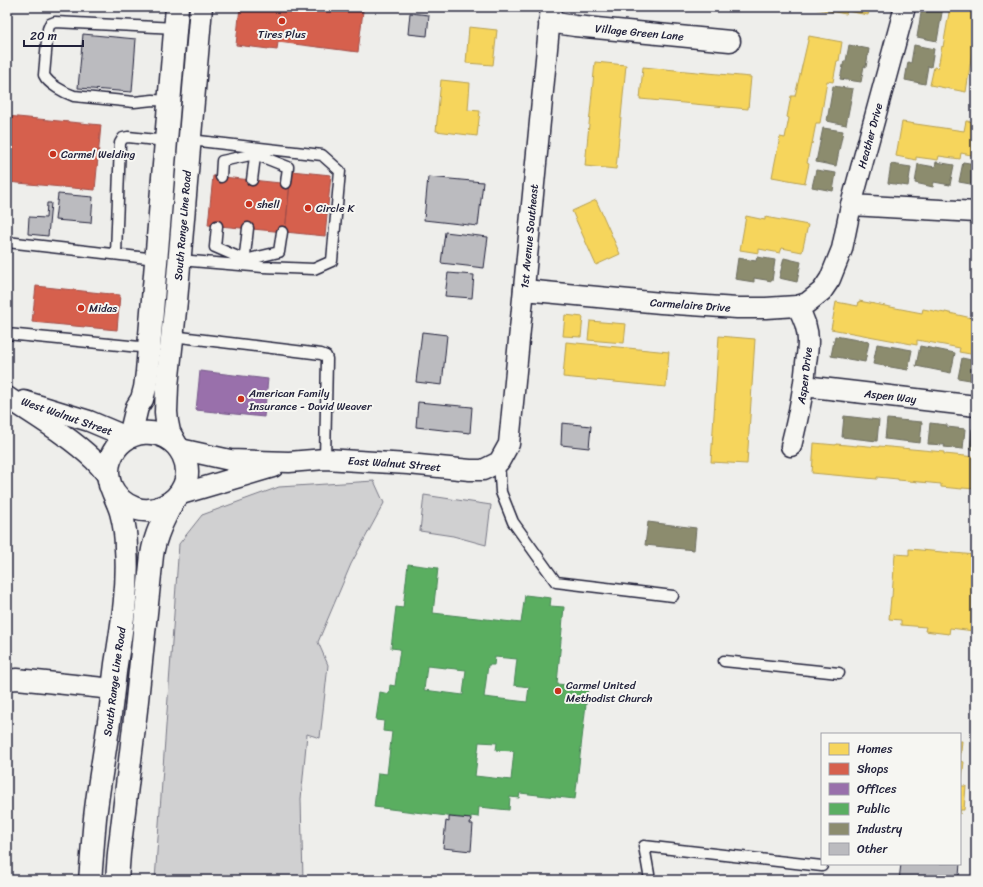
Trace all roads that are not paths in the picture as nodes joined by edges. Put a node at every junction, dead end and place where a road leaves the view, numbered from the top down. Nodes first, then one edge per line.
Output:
1 (201, 7) edge
2 (905, 7) edge
3 (550, 14) edge
4 (176, 17) edge
5 (730, 41) dead end
6 (169, 101) junction
7 (190, 140) junction
8 (166, 141) junction
9 (255, 151) junction
10 (221, 177) dead end
11 (252, 180) dead end
12 (286, 183) dead end
13 (851, 205) junction
14 (976, 212) edge
15 (217, 226) dead end
16 (248, 228) dead end
17 (282, 232) dead end
18 (7, 242) edge
19 (116, 254) junction
20 (156, 259) junction
21 (179, 260) junction
22 (244, 263) junction
23 (836, 264) joint
24 (524, 290) junction
25 (797, 306) junction
26 (7, 334) edge
27 (172, 336) junction
28 (150, 348) junction
29 (804, 386) junction
30 (7, 396) edge
31 (976, 406) edge
32 (129, 437) junction
33 (177, 446) junction
34 (791, 446) dead end
35 (325, 458) junction
36 (289, 462) junction
37 (499, 462) junction
38 (109, 480) junction
39 (176, 498) junction
40 (673, 596) dead end
41 (724, 661) dead end
42 (839, 673) dead end
43 (10, 678) edge
44 (113, 689) junction
45 (822, 866) dead end
46 (90, 880) edge
47 (117, 880) edge
48 (650, 880) edge

1 - 7 main road, South Range Line Road
2 - 13 street, Heather Drive
3 - 5 street, Village Green Lane
3 - 24 street, 1st Avenue Southeast
4 - 6 main road, South Range Line Road
4 - 6 lane
6 - 8 main road, South Range Line Road
7 - 9 lane
7 - 21 main road, South Range Line Road
8 - 19 lane
8 - 20 main road, South Range Line Road
9 - 10 lane
9 - 11 lane
9 - 12 lane
9 - 22 lane
13 - 14 street
13 - 23 street, Heather Drive
15 - 22 lane
16 - 22 lane
17 - 22 lane
18 - 19 lane
19 - 20 lane
20 - 28 main road, South Range Line Road
21 - 22 lane
21 - 27 main road, South Range Line Road
23 - 25 street, Carmelaire Drive
24 - 25 street, Carmelaire Drive
24 - 37 street, 1st Avenue Southeast
25 - 29 street, Aspen Drive
26 - 28 lane
27 - 33 main road, South Range Line Road
27 - 35 lane
28 - 32 main road, South Range Line Road
29 - 31 street, Aspen Way
29 - 34 street, Aspen Drive
30 - 32 street, West Walnut Street
30 - 38 street, West Walnut Street
32 - 33 main road
32 - 38 main road
33 - 36 street, East Walnut Street
33 - 39 main road
35 - 36 street, East Walnut Street
35 - 37 street, East Walnut Street
36 - 39 street, East Walnut Street
37 - 40 lane
38 - 39 main road
38 - 44 main road, South Range Line Road
39 - 47 main road, South Range Line Road
41 - 42 lane
43 - 44 street
44 - 46 main road, South Range Line Road
45 - 48 lane

